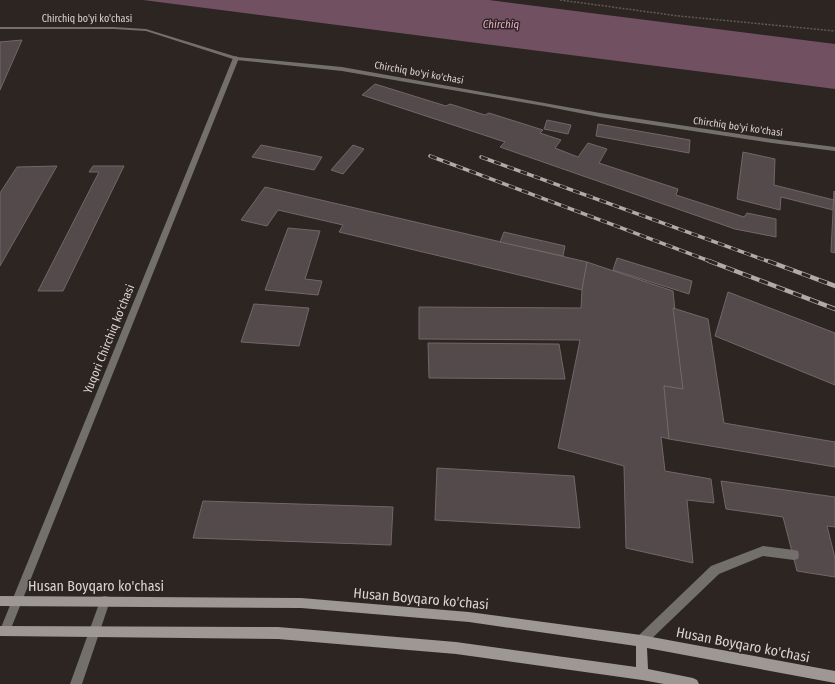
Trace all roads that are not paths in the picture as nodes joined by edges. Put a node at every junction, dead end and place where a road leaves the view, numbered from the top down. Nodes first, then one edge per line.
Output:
1 (0, 28) edge
2 (236, 58) junction
3 (835, 148) edge
4 (794, 555) dead end
5 (0, 601) edge
6 (17, 601) junction
7 (105, 601) junction
8 (2, 631) edge
9 (95, 631) junction
10 (641, 641) junction
11 (642, 674) junction
12 (835, 677) edge
13 (76, 684) edge
14 (693, 684) edge

1 - 2 street, Chirchiq bo'yi ko'chasi
2 - 3 street, Chirchiq bo'yi ko'chasi
2 - 6 street, Yuqori Chirchiq ko'chasi
4 - 10 street
5 - 6 main road, Husan Boyqaro ko'chasi
6 - 7 main road, Husan Boyqaro ko'chasi
6 - 8 street, Yuqori Chirchiq ko'chasi
7 - 9 street
7 - 10 main road, Husan Boyqaro ko'chasi
8 - 9 main road
9 - 11 main road
9 - 13 street
10 - 11 main road
10 - 12 main road, Husan Boyqaro ko'chasi
11 - 14 main road

